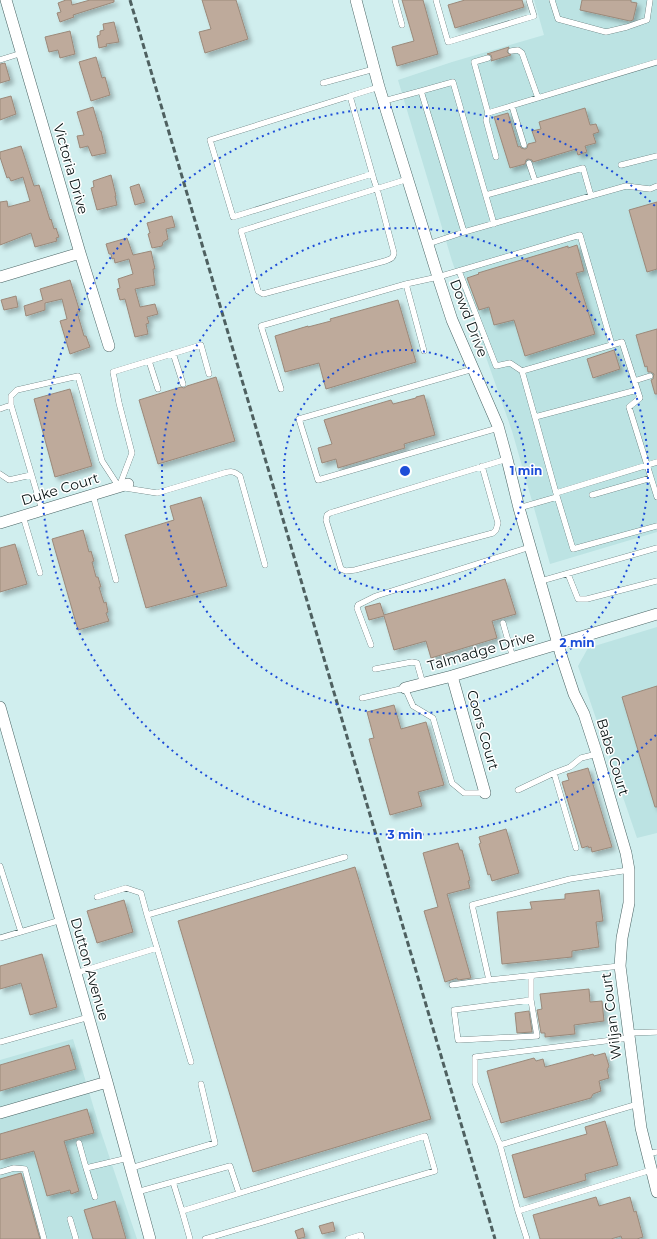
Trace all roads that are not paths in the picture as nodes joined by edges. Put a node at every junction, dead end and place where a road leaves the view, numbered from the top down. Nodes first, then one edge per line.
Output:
1 (6, 0) edge
2 (356, 0) edge
3 (395, 0) edge
4 (436, 0) edge
5 (529, 0) edge
6 (552, 0) edge
7 (650, 0) edge
8 (402, 25) dead end
9 (511, 51) dead end
10 (22, 53) junction
11 (488, 58) dead end
12 (0, 60) edge
13 (657, 62) edge
14 (374, 69) junction
15 (323, 83) dead end
16 (379, 87) junction
17 (421, 91) junction
18 (350, 96) junction
19 (538, 98) junction
20 (384, 101) junction
21 (512, 106) junction
22 (488, 113) junction
23 (524, 145) dead end
24 (657, 156) edge
25 (496, 157) dead end
26 (529, 163) dead end
27 (621, 165) dead end
28 (372, 174) junction
29 (408, 179) junction
30 (535, 181) junction
31 (657, 186) edge
32 (377, 189) junction
33 (486, 195) junction
34 (591, 196) junction
35 (494, 224) junction
36 (464, 232) junction
37 (427, 244) junction
38 (80, 253) junction
39 (459, 271) junction
40 (0, 277) edge
41 (438, 277) junction
42 (406, 284) junction
43 (612, 345) junction
44 (109, 346) dead end
45 (424, 351) dead end
46 (173, 353) junction
47 (149, 361) junction
48 (473, 369) junction
49 (522, 371) junction
50 (209, 374) dead end
51 (650, 376) dead end
52 (634, 381) junction
53 (183, 384) dead end
54 (158, 389) dead end
55 (281, 389) dead end
56 (637, 390) junction
57 (11, 405) junction
58 (0, 408) edge
59 (535, 417) junction
60 (498, 428) junction
61 (507, 459) junction
62 (657, 462) edge
63 (647, 465) junction
64 (482, 466) junction
65 (0, 474) edge
66 (31, 475) junction
67 (651, 478) junction
68 (123, 486) junction
69 (93, 495) junction
70 (556, 495) junction
71 (592, 495) dead end
72 (657, 497) edge
73 (519, 508) junction
74 (42, 510) junction
75 (24, 516) junction
76 (0, 523) edge
77 (657, 526) edge
78 (530, 547) junction
79 (657, 548) edge
80 (265, 565) dead end
81 (40, 573) dead end
82 (568, 574) junction
83 (116, 580) dead end
84 (541, 581) junction
85 (657, 581) edge
86 (657, 614) edge
87 (503, 623) dead end
88 (558, 644) junction
89 (371, 645) dead end
90 (513, 658) junction
91 (375, 669) dead end
92 (452, 676) junction
93 (423, 684) junction
94 (405, 688) junction
95 (362, 698) dead end
96 (0, 707) edge
97 (597, 754) junction
98 (554, 773) junction
99 (518, 790) dead end
100 (486, 793) joint
101 (576, 848) dead end
102 (344, 857) dead end
103 (0, 866) edge
104 (629, 870) junction
105 (630, 882) joint
106 (97, 898) dead end
107 (147, 915) junction
108 (61, 920) junction
109 (21, 932) junction
110 (0, 938) edge
111 (157, 948) junction
112 (620, 966) junction
113 (76, 973) junction
114 (531, 976) junction
115 (489, 980) junction
116 (452, 985) dead end
117 (531, 1000) junction
118 (89, 1018) junction
119 (657, 1032) edge
120 (628, 1036) junction
121 (0, 1042) edge
122 (191, 1062) dead end
123 (107, 1082) junction
124 (201, 1084) dead end
125 (638, 1104) junction
126 (0, 1113) edge
127 (79, 1143) dead end
128 (500, 1145) junction
129 (652, 1153) edge
130 (129, 1163) junction
131 (86, 1168) junction
132 (651, 1170) junction
133 (0, 1172) edge
134 (173, 1182) junction
135 (137, 1192) junction
136 (657, 1192) edge
137 (239, 1193) junction
138 (95, 1197) dead end
139 (182, 1211) junction
140 (518, 1211) junction
141 (70, 1219) dead end
142 (44, 1239) edge
143 (76, 1239) edge
144 (150, 1239) edge
145 (190, 1239) edge
146 (205, 1239) edge
147 (348, 1239) edge
148 (362, 1239) edge
149 (527, 1239) edge

1 - 10 street, Victoria Drive
2 - 14 street, Dowd Drive
3 - 8 lane
4 - 5 lane
6 - 7 lane
9 - 19 lane
10 - 12 lane
10 - 38 street, Victoria Drive
11 - 22 lane
13 - 19 lane
14 - 15 lane
14 - 16 street, Dowd Drive
16 - 18 lane
16 - 20 street, Dowd Drive
17 - 20 lane
17 - 33 lane
17 - 36 lane
18 - 28 lane
18 - 28 lane
19 - 21 lane
20 - 29 street, Dowd Drive
21 - 22 lane
21 - 23 lane
22 - 25 lane
24 - 27 lane
26 - 30 lane
28 - 32 lane
29 - 32 lane
29 - 37 street, Dowd Drive
30 - 33 lane
30 - 34 lane
31 - 34 lane
32 - 32 lane
33 - 35 lane
34 - 35 lane
35 - 36 lane
36 - 37 lane
37 - 41 street, Dowd Drive
38 - 40 street
38 - 44 street, Victoria Drive
39 - 41 lane
39 - 43 lane
39 - 49 lane
41 - 42 lane
41 - 48 street, Dowd Drive
42 - 45 lane
42 - 55 lane
43 - 49 lane
43 - 52 lane
46 - 47 lane
46 - 50 lane
46 - 53 lane
47 - 54 lane
47 - 68 lane
48 - 60 street, Dowd Drive
48 - 60 lane
49 - 59 lane
51 - 52 lane
52 - 56 lane
56 - 59 lane
56 - 63 lane
57 - 58 lane
57 - 66 lane
57 - 68 lane
59 - 70 lane
60 - 61 street, Dowd Drive
61 - 64 lane
61 - 73 street, Dowd Drive
62 - 63 lane
63 - 67 lane
63 - 70 lane
64 - 64 lane
65 - 66 lane
66 - 74 lane
67 - 71 lane
67 - 72 lane
68 - 69 street, Duke Court
68 - 80 lane
69 - 74 street, Duke Court
69 - 83 lane
70 - 73 lane
70 - 77 lane
73 - 78 street, Dowd Drive
74 - 75 street, Duke Court
75 - 76 street, Duke Court
75 - 81 lane
78 - 84 street, Dowd Drive
78 - 89 lane
79 - 82 lane
82 - 84 lane
82 - 85 lane
84 - 88 street, Dowd Drive
86 - 88 street, Talmadge Drive
87 - 90 lane
88 - 90 street, Talmadge Drive
88 - 97 street, Babe Court
90 - 92 street, Talmadge Drive
91 - 93 lane
92 - 93 street, Talmadge Drive
92 - 100 street, Coors Court
93 - 94 street, Talmadge Drive
94 - 95 lane
94 - 100 lane
96 - 108 street, Dutton Avenue
97 - 98 lane
97 - 104 street, Babe Court
98 - 99 lane
98 - 101 lane
102 - 107 lane
103 - 109 lane
104 - 105 street, Babe Court
104 - 115 lane
105 - 112 street, Wiljan Court
106 - 107 lane
107 - 111 lane
108 - 109 lane
108 - 113 street, Dutton Avenue
109 - 110 lane
111 - 113 lane
111 - 122 lane
112 - 114 lane
112 - 120 street, Wiljan Court
113 - 118 street, Dutton Avenue
114 - 115 lane
114 - 117 lane
115 - 116 lane
117 - 117 lane
118 - 121 lane
118 - 123 street, Dutton Avenue
119 - 120 lane
120 - 125 street, Wiljan Court
120 - 128 lane
123 - 126 street
123 - 130 street, Dutton Avenue
124 - 130 lane
125 - 128 lane
125 - 129 street, Wiljan Court
127 - 131 lane
128 - 140 lane
129 - 132 street, Wiljan Court
130 - 131 lane
130 - 135 street, Dutton Avenue
131 - 138 lane
132 - 136 street, Wiljan Court
132 - 140 lane
133 - 142 lane
134 - 135 lane
134 - 137 lane
134 - 139 lane
135 - 144 street, Dutton Avenue
137 - 139 lane
137 - 146 lane
139 - 145 lane
140 - 149 lane
141 - 143 lane
147 - 148 lane

